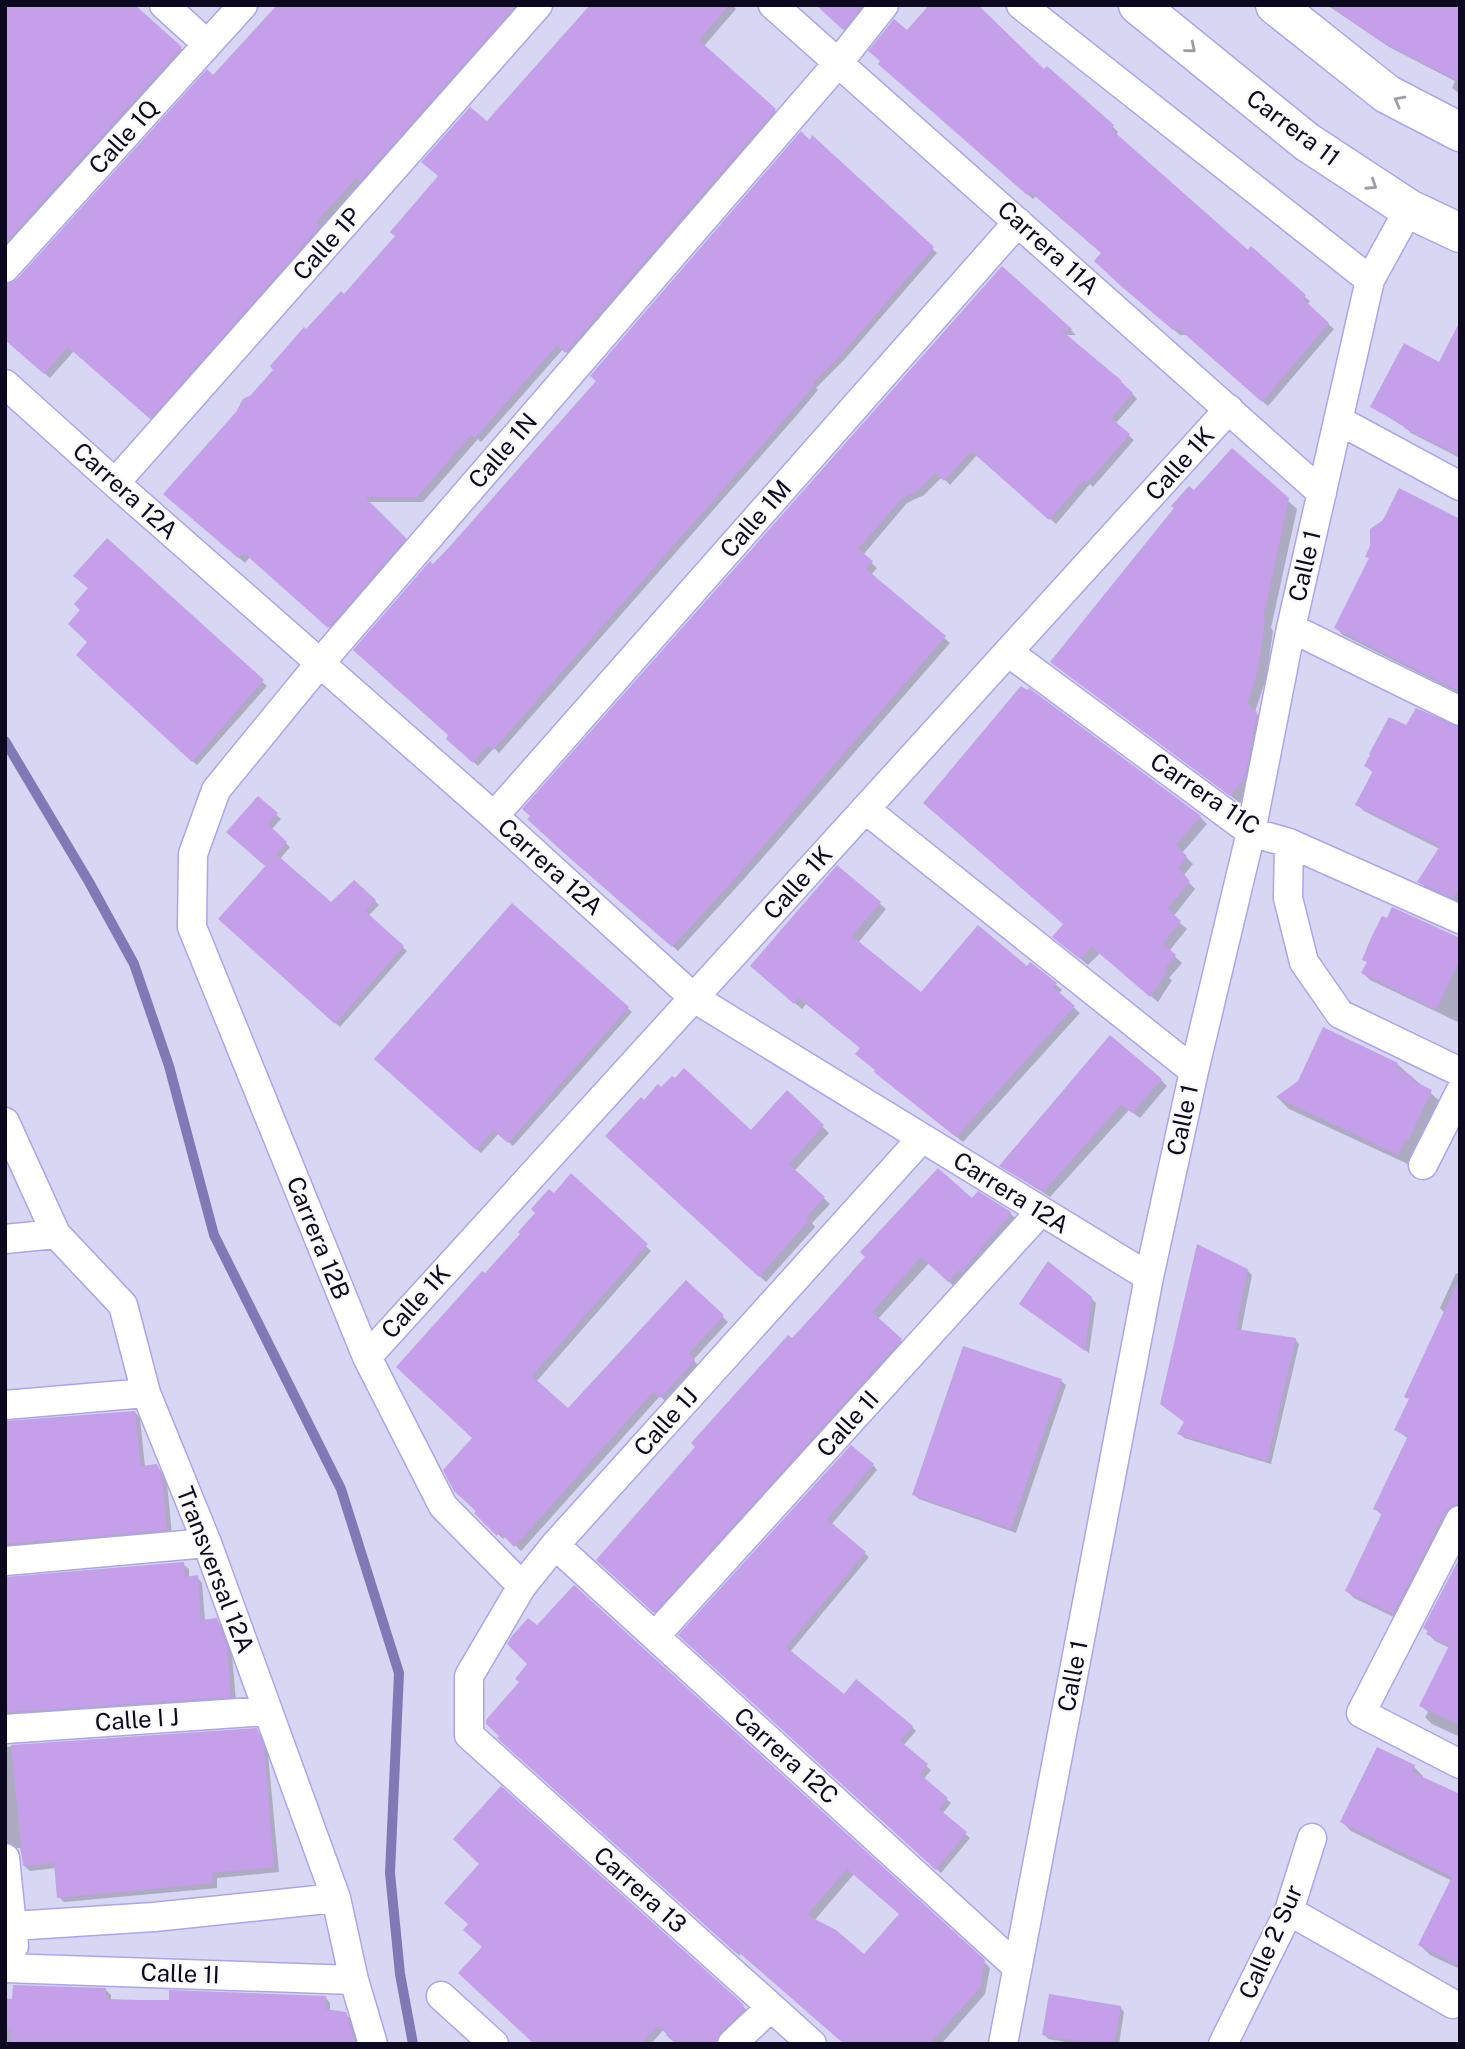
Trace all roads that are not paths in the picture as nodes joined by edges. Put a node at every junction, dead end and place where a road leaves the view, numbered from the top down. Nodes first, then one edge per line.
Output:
1 (164, 5) edge
2 (243, 5) edge
3 (538, 5) edge
4 (773, 5) edge
5 (884, 5) edge
6 (1021, 5) edge
7 (1138, 5) edge
8 (1275, 5) edge
9 (208, 44) junction
10 (838, 62) junction
11 (1460, 132) edge
12 (1409, 209) junction
13 (1018, 222) junction
14 (1460, 233) edge
15 (5, 268) edge
16 (1370, 280) junction
17 (5, 384) edge
18 (1229, 410) junction
19 (1338, 420) junction
20 (115, 483) junction
21 (1460, 486) edge
22 (1322, 493) junction
23 (1292, 628) junction
24 (1008, 652) junction
25 (320, 663) junction
26 (1460, 711) edge
27 (865, 810) junction
28 (494, 816) junction
29 (1251, 832) junction
30 (1289, 843) junction
31 (193, 854) joint
32 (1460, 919) edge
33 (694, 998) junction
34 (1194, 1071) junction
35 (1460, 1072) edge
36 (1460, 1092) edge
37 (5, 1122) edge
38 (922, 1138) junction
39 (1423, 1165) dead end
40 (1041, 1211) junction
41 (57, 1234) junction
42 (5, 1239) edge
43 (1149, 1277) junction
44 (367, 1357) junction
45 (146, 1393) junction
46 (5, 1405) edge
47 (1460, 1520) edge
48 (207, 1543) junction
49 (555, 1545) junction
50 (5, 1561) edge
51 (522, 1586) junction
52 (655, 1636) junction
53 (268, 1711) junction
54 (5, 1729) edge
55 (469, 1735) joint
56 (1460, 1765) edge
57 (1312, 1838) dead end
58 (5, 1858) edge
59 (337, 1898) junction
60 (1289, 1911) junction
61 (12, 1926) junction
62 (1017, 1967) junction
63 (10, 1968) edge
64 (354, 1980) junction
65 (441, 1996) dead end
66 (1453, 2004) dead end
67 (771, 2007) junction
68 (373, 2044) edge
69 (494, 2044) edge
70 (733, 2044) edge
71 (812, 2044) edge
72 (1003, 2044) edge
73 (1223, 2044) edge

1 - 9 street
2 - 9 street, Calle 1Q
3 - 20 street, Calle 1P
4 - 10 street, Carrera 11A
5 - 10 street, Calle 1N
6 - 16 street
7 -> 12 main road, Carrera 11
11 -> 8 main road
9 - 15 street, Calle 1Q
10 - 13 street, Carrera 11A
10 - 25 street, Calle 1N
12 - 14 main road, Carrera 11
12 - 16 street, Calle 1
13 - 18 street, Carrera 11A
13 - 28 street, Calle 1M
16 - 19 street, Calle 1
17 - 20 street, Carrera 12A
18 - 22 street, Carrera 11A
18 - 24 street, Calle 1K
19 - 21 street
19 - 22 street, Calle 1
20 - 25 street, Carrera 12A
22 - 23 street, Calle 1
23 - 26 street
23 - 29 street, Calle 1
24 - 27 street, Calle 1K
24 - 29 street, Carrera 11C
25 - 28 street, Carrera 12A
25 - 31 street, Calle 1N
27 - 33 street, Calle 1K
27 - 34 street
28 - 33 street, Carrera 12A
29 - 30 street, Carrera 11C
29 - 34 street, Calle 1
30 - 32 street, Carrera 11C
30 - 35 street
31 - 44 street, Carrera 12B
33 - 38 street, Carrera 12A
33 - 44 street, Calle 1K
34 - 43 street, Calle 1
36 - 39 street
37 - 41 street, Transversal 12A
38 - 40 street, Carrera 12A
38 - 49 street, Calle 1J
40 - 43 street, Carrera 12A
40 - 52 street, Calle 1I
41 - 42 street
41 - 45 street, Transversal 12A
43 - 62 street, Calle 1
44 - 51 street, Carrera 12B
45 - 46 street
45 - 48 street, Transversal 12A
47 - 56 street
48 - 50 street
48 - 53 street, Transversal 12A
49 - 51 street, Calle 1J
49 - 52 street, Carrera 12C
51 - 55 street, Calle 1J
52 - 62 street, Carrera 12C
53 - 54 street, Calle I J
53 - 59 street, Transversal 12A
55 - 67 street, Carrera 13
57 - 60 street, Calle 2 Sur
58 - 61 street
59 - 61 street
59 - 64 street, Transversal 12A
60 - 66 street
60 - 73 street, Calle 2 Sur
61 - 63 street
62 - 72 street, Calle 1
63 - 64 street, Calle 1I
64 - 68 street, Transversal 12A
65 - 69 street
67 - 70 street
67 - 71 street, Carrera 13

